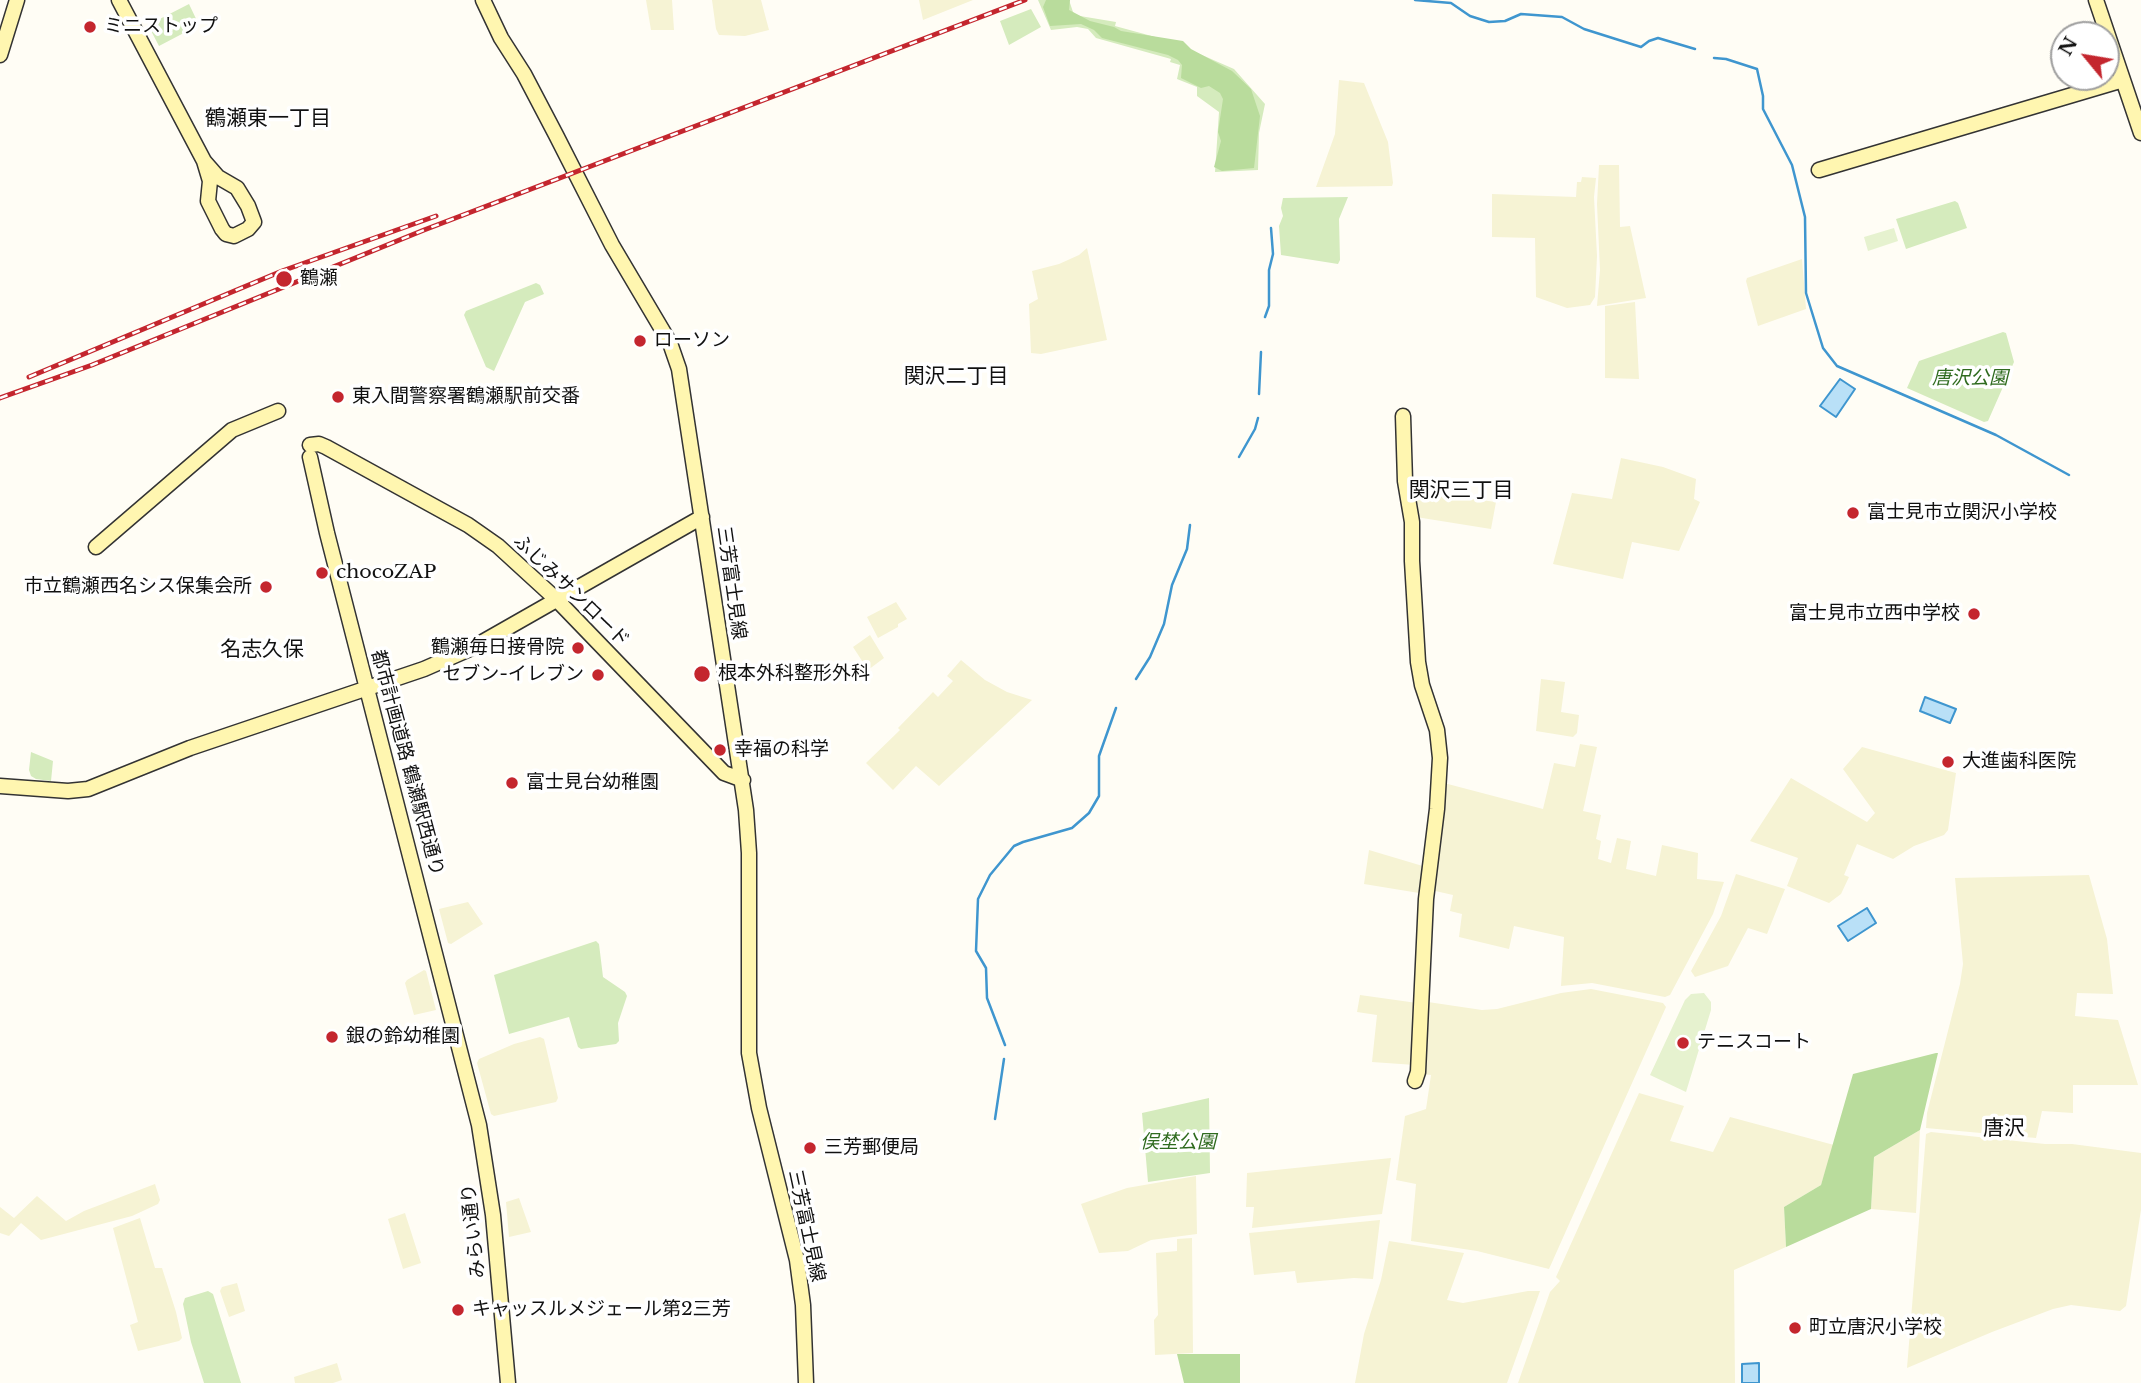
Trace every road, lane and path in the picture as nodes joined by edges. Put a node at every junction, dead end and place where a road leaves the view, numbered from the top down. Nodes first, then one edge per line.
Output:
1 (17, 0) edge
2 (119, 0) edge
3 (483, 0) edge
4 (2096, 0) edge
5 (0, 55) edge
6 (2123, 80) junction
7 (2141, 132) edge
8 (204, 161) junction
9 (1819, 170) dead end
10 (278, 411) dead end
11 (1404, 416) dead end
12 (310, 451) joint
13 (702, 517) junction
14 (96, 547) dead end
15 (557, 600) junction
16 (367, 688) junction
17 (743, 780) junction
18 (0, 786) edge
19 (468, 1077) joint
20 (1415, 1081) dead end
21 (508, 1383) edge
22 (806, 1383) edge

1 - 5 street
2 - 8 street
3 - 13 street, 三芳富士見線
4 - 6 street
6 - 7 street
6 - 9 street
8 - 8 street
10 - 14 street
11 - 20 street
12 - 15 street, ふじみサンロード
12 - 16 street, 都市計画道路 鶴瀬駅西通り
13 - 15 street
13 - 17 street, 三芳富士見線
15 - 16 street
15 - 17 street, ふじみサンロード
16 - 18 street
16 - 19 street, 都市計画道路 鶴瀬駅西通り
17 - 22 street, 三芳富士見線
19 - 21 street, みらい通り

